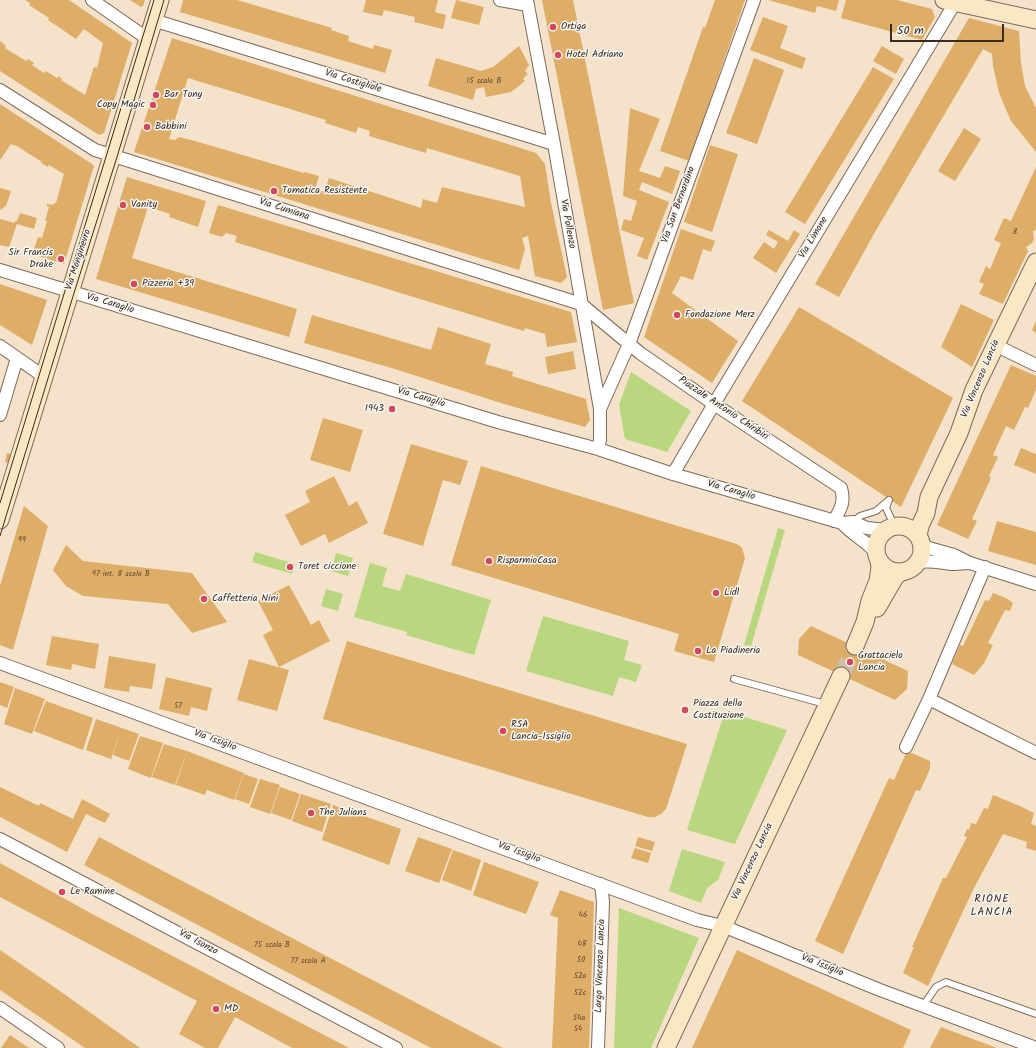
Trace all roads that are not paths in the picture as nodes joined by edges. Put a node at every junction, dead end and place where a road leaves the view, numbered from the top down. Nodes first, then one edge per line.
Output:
1 (92, 0) edge
2 (160, 0) edge
3 (500, 0) edge
4 (754, 0) edge
5 (950, 1) edge
6 (527, 3) edge
7 (153, 20) junction
8 (1036, 20) edge
9 (148, 39) junction
10 (0, 90) edge
11 (554, 144) junction
12 (112, 156) junction
13 (1036, 262) edge
14 (0, 270) edge
15 (69, 292) junction
16 (581, 304) junction
17 (629, 344) junction
18 (995, 345) junction
19 (0, 346) edge
20 (17, 358) junction
21 (1036, 365) edge
22 (43, 376) junction
23 (714, 404) junction
24 (600, 409) junction
25 (0, 414) edge
26 (598, 449) junction
27 (673, 474) junction
28 (929, 497) junction
29 (0, 520) edge
30 (843, 522) junction
31 (895, 528) junction
32 (920, 540) junction
33 (878, 557) junction
34 (919, 562) junction
35 (970, 563) junction
36 (985, 567) junction
37 (901, 572) junction
38 (1036, 584) edge
39 (865, 622) junction
40 (855, 646) tunnel mouth
41 (0, 663) edge
42 (840, 676) tunnel mouth
43 (734, 679) dead end
44 (929, 699) junction
45 (827, 705) junction
46 (906, 747) dead end
47 (1036, 753) edge
48 (0, 838) edge
49 (601, 884) junction
50 (723, 926) junction
51 (924, 1006) junction
52 (0, 1008) edge
53 (1036, 1014) edge
54 (58, 1048) edge
55 (396, 1048) edge
56 (598, 1048) edge
57 (666, 1048) edge
58 (1036, 1048) edge

1 - 9 street
2 - 7 street, Via Monginevro
3 - 6 street
4 - 17 street, Via San Bernardino
5 - 8 street
5 - 23 street, Via Limone
6 - 11 street, Via Pollenzo
7 - 9 street, Via Monginevro
7 - 11 street, Via Costigliole
9 - 12 street, Via Monginevro
10 - 12 street, Via Cumiana
11 - 16 street, Via Pollenzo
12 - 15 street, Via Monginevro
12 - 16 street, Via Cumiana
13 - 18 street, Via Vincenzo Lancia
14 - 15 street, Via Caraglio
15 - 22 street, Via Monginevro
15 - 26 street, Via Caraglio
16 - 17 street, Piazzale Antonio Chiribiri
16 - 24 street, Via Pollenzo
17 - 23 street, Piazzale Antonio Chiribiri
17 - 24 street, Via San Bernardino
18 - 21 street
18 - 28 street, Via Vincenzo Lancia
19 - 20 street
20 - 22 street
20 - 25 street
22 - 29 street, Via Monginevro
23 - 27 street, Via Limone
23 - 30 street, Piazzale Antonio Chiribiri
24 - 26 street, Via Pollenzo
26 - 27 street, Via Caraglio
27 - 30 street, Via Caraglio
28 - 31 street, Via Vincenzo Lancia
28 - 32 street, Via Vincenzo Lancia
30 - 31 street, Via Caraglio
30 - 31 lane
30 - 33 street, Via Caraglio
31 - 32 street
31 - 33 street
32 - 34 street
32 - 35 street
33 - 37 street
33 - 39 street
34 - 35 street
34 - 37 street
35 - 36 street
36 - 38 street
36 - 44 street
37 - 39 street
39 - 40 street
41 - 49 street, Via Issiglio
42 - 45 street, Via Vincenzo Lancia
43 - 45 lane
44 - 46 street
44 - 47 street
45 - 50 street, Via Vincenzo Lancia
48 - 55 street, Via Isonzo
49 - 50 street, Via Issiglio
49 - 56 street, Largo Vincenzo Lancia
50 - 51 street, Via Issiglio
50 - 57 street, Via Vincenzo Lancia
51 - 53 lane
51 - 58 street, Via Issiglio
52 - 54 street

